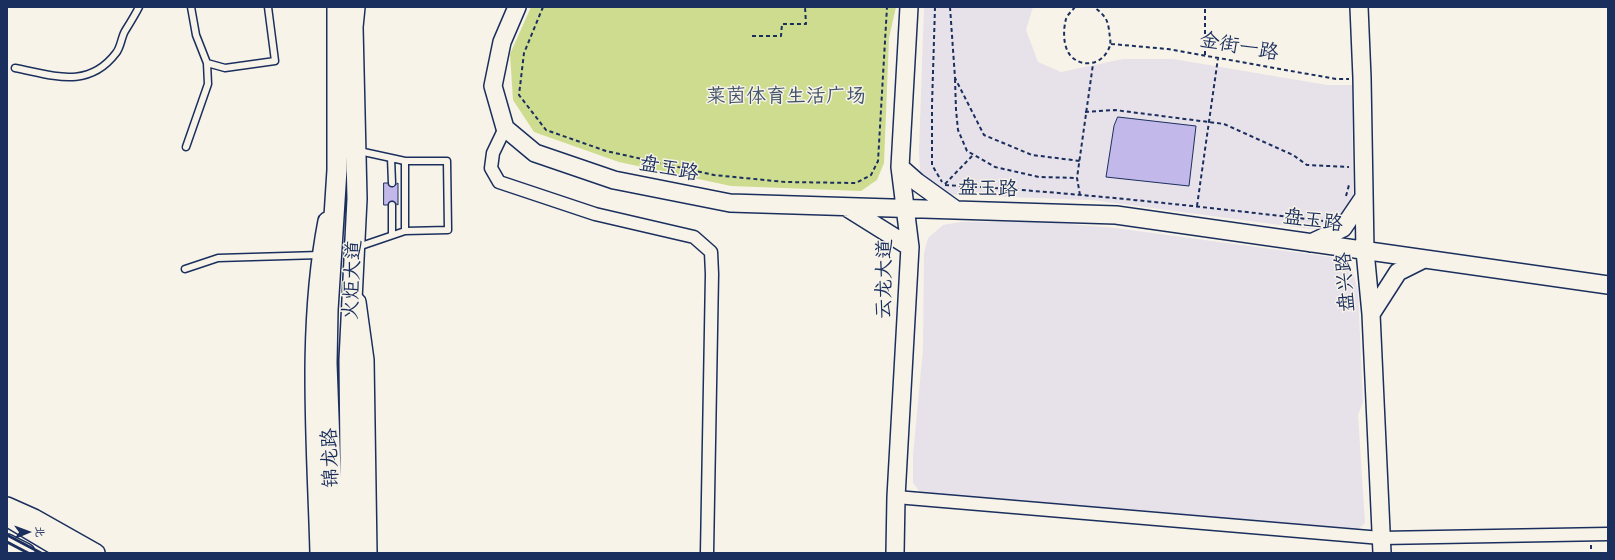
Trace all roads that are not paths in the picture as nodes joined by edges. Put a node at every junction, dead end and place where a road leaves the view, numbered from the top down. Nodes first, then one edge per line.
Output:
1 (139, 7) edge
2 (191, 7) edge
3 (268, 7) edge
4 (517, 7) edge
5 (909, 7) edge
6 (1359, 7) edge
7 (341, 8) edge
8 (207, 63) junction
9 (15, 68) dead end
10 (505, 128) junction
11 (186, 147) dead end
12 (356, 150) junction
13 (391, 158) junction
14 (405, 161) junction
15 (900, 167) junction
16 (337, 170) junction
17 (392, 183) dead end
18 (1364, 197) junction
19 (392, 205) dead end
20 (846, 206) junction
21 (905, 208) junction
22 (956, 210) junction
23 (406, 231) junction
24 (392, 235) junction
25 (1311, 243) junction
26 (910, 247) junction
27 (355, 248) junction
28 (1365, 251) junction
29 (320, 255) junction
30 (1424, 259) junction
31 (185, 269) dead end
32 (353, 274) junction
33 (1608, 285) edge
34 (1371, 314) junction
35 (327, 363) joint
36 (896, 497) junction
37 (7, 506) edge
38 (7, 516) edge
39 (1608, 534) edge
40 (1382, 546) edge
41 (69, 553) edge
42 (96, 553) edge
43 (319, 553) edge
44 (334, 553) edge
45 (351, 553) edge
46 (368, 553) edge
47 (707, 553) edge
48 (895, 553) edge

1 - 9 lane
2 - 8 lane
3 - 8 lane
4 - 10 street
5 - 15 street, 云龙大道
6 - 18 street, 盘兴路
7 - 12 main road, 火炬大道
7 - 16 main road, 火炬大道
8 - 11 lane
10 - 20 street, 盘玉路
10 - 47 street
12 - 13 lane
12 - 27 main road, 火炬大道
13 - 14 lane
13 - 17 lane
14 - 23 lane
14 - 23 lane
15 - 21 street, 云龙大道
15 - 22 street
16 - 29 street
16 - 35 main road, 火炬大道
18 - 25 street
18 - 28 street, 盘兴路
19 - 24 lane
20 - 21 street, 盘玉路
20 - 26 street
21 - 22 street, 盘玉路
21 - 26 street, 云龙大道
22 - 25 street, 盘玉路
23 - 24 lane
24 - 27 lane
25 - 28 street, 盘玉路
26 - 36 street, 云龙大道
27 - 32 main road, 火炬大道
28 - 30 street, 盘玉路
28 - 34 street, 盘兴路
29 - 31 lane
29 - 43 street
30 - 33 street, 盘玉路
30 - 34 street
32 - 45 main road, 火炬大道
32 - 46 street
34 - 40 street, 盘兴路
35 - 44 main road, 锦龙路
36 - 40 street
36 - 48 street, 云龙大道
37 - 42 street
38 - 41 main road
39 - 40 street

